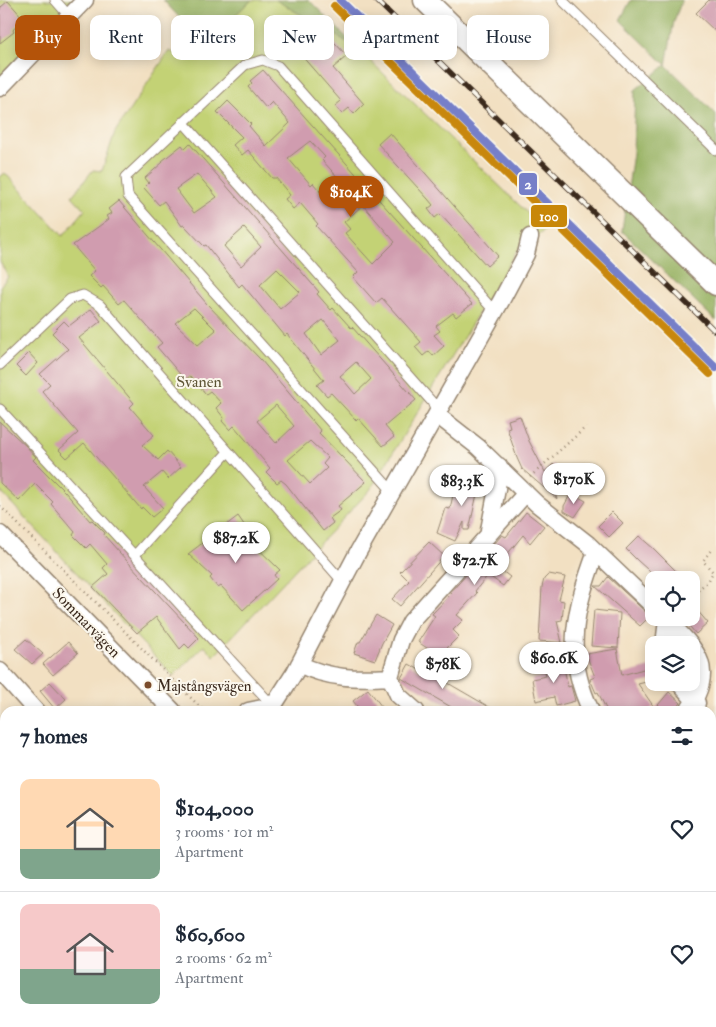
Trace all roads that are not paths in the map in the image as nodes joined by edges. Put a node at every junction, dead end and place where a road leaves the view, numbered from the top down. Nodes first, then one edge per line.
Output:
1 (55, 0) edge
2 (85, 0) edge
3 (425, 0) edge
4 (562, 0) edge
5 (68, 15) edge
6 (70, 15) edge
7 (27, 60) edge
8 (0, 88) edge
9 (183, 122) junction
10 (716, 150) edge
11 (530, 237) dead end
12 (716, 284) edge
13 (495, 312) junction
14 (0, 365) edge
15 (0, 409) edge
16 (437, 415) junction
17 (228, 452) junction
18 (499, 466) junction
19 (523, 490) junction
20 (393, 492) junction
21 (0, 534) edge
22 (488, 534) junction
23 (596, 552) junction
24 (135, 555) junction
25 (342, 581) junction
26 (645, 598) edge
27 (673, 626) edge
28 (299, 664) junction
29 (0, 671) edge
30 (390, 677) junction
31 (683, 691) edge
32 (32, 706) edge
33 (168, 706) edge
34 (269, 706) edge
35 (274, 706) edge
36 (410, 706) edge
37 (588, 706) edge
38 (691, 706) edge
39 (693, 706) edge

1 - 5 lane
2 - 6 street
3 - 12 main road
4 - 10 lane
7 - 8 street
9 - 13 lane
9 - 16 lane
9 - 20 lane
11 - 13 street
13 - 16 street
14 - 17 lane
15 - 24 lane
16 - 18 street
16 - 20 street
17 - 24 lane
17 - 25 lane
18 - 19 street
18 - 22 street
19 - 22 street
19 - 23 street
20 - 25 street
21 - 33 street, Sommarvägen
22 - 30 street
23 - 26 street
23 - 37 street
24 - 34 lane
25 - 28 street
27 - 39 street
28 - 30 street
28 - 35 street
29 - 32 street
30 - 36 street
31 - 38 street

